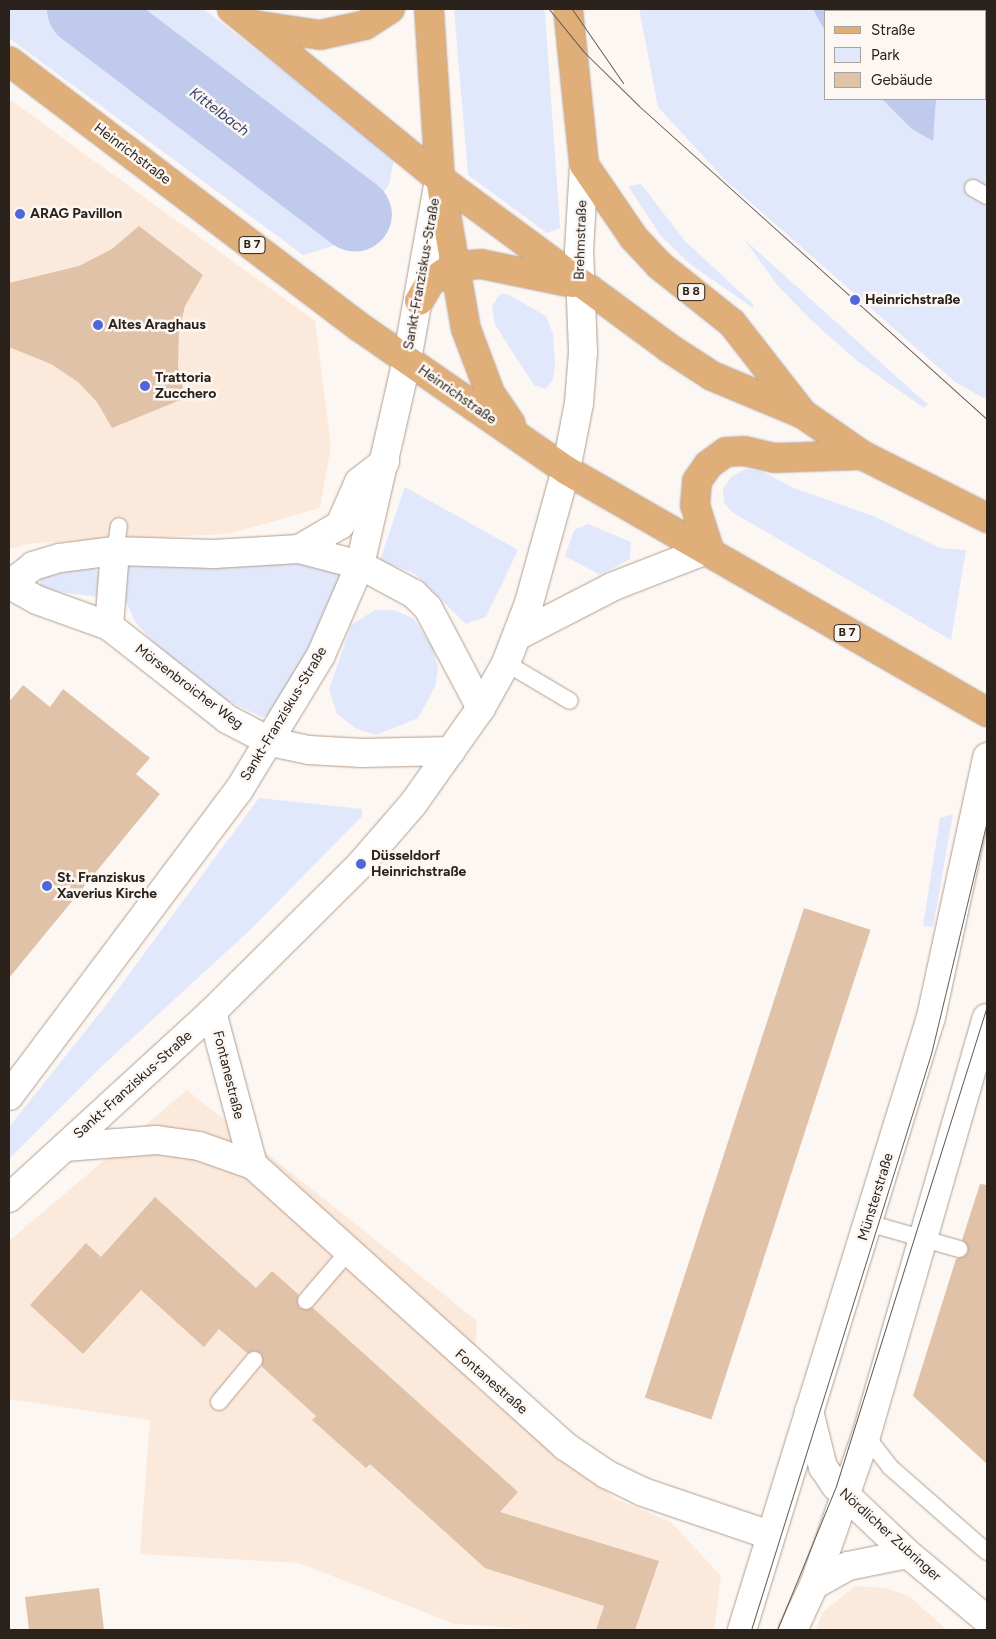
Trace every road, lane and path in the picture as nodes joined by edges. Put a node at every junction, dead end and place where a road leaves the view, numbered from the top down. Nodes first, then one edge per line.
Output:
1 (390, 9) edge
2 (428, 9) edge
3 (568, 9) edge
4 (243, 17) edge
5 (9, 62) edge
6 (584, 165) junction
7 (440, 179) junction
8 (454, 266) junction
9 (580, 284) junction
10 (419, 301) junction
11 (407, 360) junction
12 (802, 414) junction
13 (522, 439) junction
14 (862, 455) junction
15 (385, 462) junction
16 (566, 470) junction
17 (987, 518) edge
18 (117, 539) junction
19 (299, 549) junction
20 (709, 549) junction
21 (360, 565) junction
22 (9, 585) edge
23 (109, 626) junction
24 (517, 636) junction
25 (506, 663) junction
26 (570, 701) dead end
27 (481, 708) junction
28 (987, 712) edge
29 (271, 742) junction
30 (451, 751) junction
31 (987, 757) edge
32 (212, 1012) junction
33 (987, 1018) edge
34 (9, 1096) edge
35 (65, 1147) junction
36 (253, 1165) junction
37 (9, 1198) edge
38 (868, 1223) junction
39 (923, 1240) junction
40 (959, 1249) dead end
41 (348, 1252) junction
42 (306, 1301) dead end
43 (254, 1360) dead end
44 (219, 1402) dead end
45 (808, 1407) junction
46 (866, 1436) junction
47 (844, 1495) junction
48 (769, 1535) junction
49 (987, 1552) edge
50 (908, 1554) junction
51 (814, 1585) junction
52 (987, 1620) edge
53 (742, 1630) edge
54 (793, 1630) edge

1 - 4 main road
2 - 7 main road
3 - 6 main road, Brehmstraße / B 8
4 - 7 main road
5 - 11 main road, Heinrichstraße / B 7
6 - 9 main road, Brehmstraße
6 - 12 main road, B 8
7 - 8 main road
7 - 9 main road
7 - 10 main road, Sankt-Franziskus-Straße
8 - 9 main road
8 - 10 main road
8 - 13 main road
9 - 12 main road
9 - 16 main road, Brehmstraße
10 - 11 main road, Sankt-Franziskus-Straße
11 - 13 main road, Heinrichstraße / B 7
11 - 15 main road, Sankt-Franziskus-Straße
12 - 14 main road
13 - 16 main road, Heinrichstraße / B 7
14 - 17 main road
14 - 20 main road
15 - 19 main road, Mörsenbroicher Weg
15 - 21 main road, Sankt-Franziskus-Straße
16 - 20 main road, Heinrichstraße / B 7
16 - 24 main road, Sankt-Franziskus-Straße
18 - 19 main road, Mörsenbroicher Weg
18 - 22 main road, Mörsenbroicher Weg
18 - 23 main road
19 - 21 main road, Mörsenbroicher Weg
20 - 24 main road
20 - 28 main road, Heinrichstraße / B 7
21 - 27 main road, Mörsenbroicher Weg
21 - 29 main road, Sankt-Franziskus-Straße
22 - 23 main road, Mörsenbroicher Weg
23 - 29 main road, Mörsenbroicher Weg
24 - 25 main road, Sankt-Franziskus-Straße
25 - 26 lane
25 - 27 main road, Sankt-Franziskus-Straße
27 - 30 main road, Sankt-Franziskus-Straße
29 - 30 main road, Mörsenbroicher Weg
29 - 34 main road, Sankt-Franziskus-Straße
30 - 32 main road, Sankt-Franziskus-Straße
31 - 38 main road, Münsterstraße
32 - 35 main road, Sankt-Franziskus-Straße
32 - 36 main road, Fontanestraße
33 - 39 main road
35 - 36 main road, Fontanestraße
35 - 37 main road, Sankt-Franziskus-Straße
36 - 41 main road, Fontanestraße
38 - 39 lane
38 - 45 main road, Münsterstraße
39 - 40 lane
39 - 46 main road
41 - 42 lane
41 - 48 main road, Fontanestraße
43 - 44 lane
45 - 47 main road, Nördlicher Zubringer
45 - 48 main road, Münsterstraße
46 - 47 main road
46 - 49 lane
47 - 50 main road, Nördlicher Zubringer
47 - 51 main road
48 - 53 main road, Münsterstraße
50 - 51 main road
50 - 52 main road, Nördlicher Zubringer
51 - 54 main road

